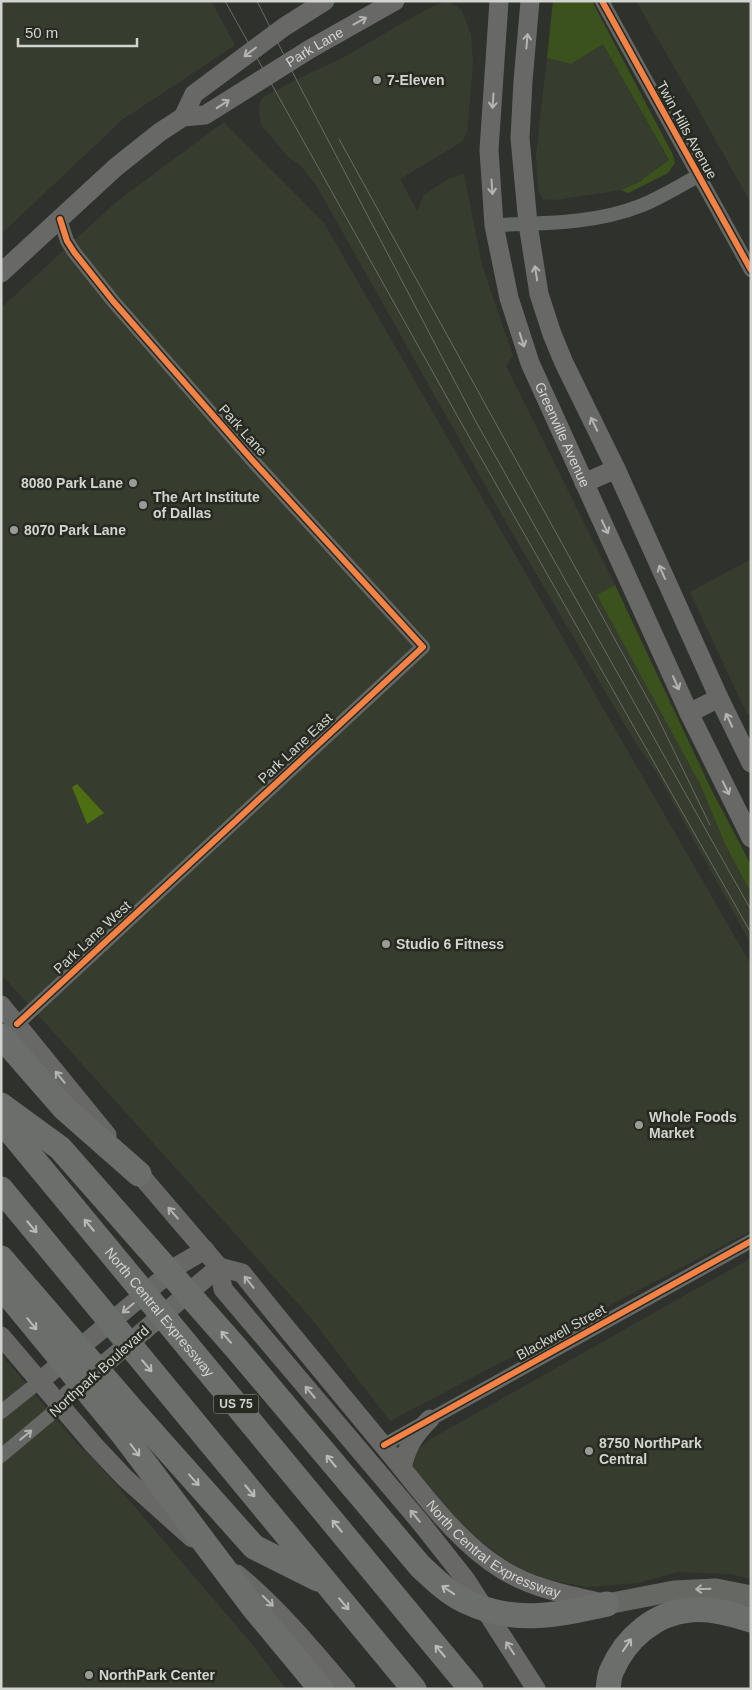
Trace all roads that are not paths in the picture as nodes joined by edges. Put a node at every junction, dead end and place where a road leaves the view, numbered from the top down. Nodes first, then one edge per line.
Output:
1 (325, 1) edge
2 (394, 1) edge
3 (485, 1) edge
4 (499, 1) edge
5 (530, 1) edge
6 (602, 1) edge
7 (497, 39) junction
8 (183, 117) junction
9 (698, 176) junction
10 (60, 219) junction
11 (528, 224) junction
12 (494, 225) junction
13 (751, 270) edge
14 (1, 273) edge
15 (616, 469) junction
16 (584, 483) junction
17 (423, 647) joint
18 (720, 698) junction
19 (689, 713) junction
20 (751, 764) edge
21 (751, 838) edge
22 (184, 868) joint
23 (1, 1005) edge
24 (9, 1030) edge
25 (1, 1105) edge
26 (1, 1120) edge
27 (139, 1174) joint
28 (1, 1189) edge
29 (751, 1241) edge
30 (205, 1250) junction
31 (1, 1258) edge
32 (219, 1268) junction
33 (1, 1286) edge
34 (1, 1336) edge
35 (45, 1378) junction
36 (64, 1400) junction
37 (1, 1412) edge
38 (430, 1419) junction
39 (384, 1446) junction
40 (1, 1456) edge
41 (402, 1468) junction
42 (326, 1583) junction
43 (751, 1596) edge
44 (608, 1604) junction
45 (253, 1607) junction
46 (751, 1620) edge
47 (304, 1689) edge
48 (320, 1689) edge
49 (346, 1689) edge
50 (414, 1689) edge
51 (472, 1689) edge
52 (536, 1689) edge
53 (608, 1689) edge

1 -> 8 main road
8 -> 2 main road, Park Lane
3 - 7 main road
4 - 7 main road, Greenville Avenue
11 -> 5 main road
6 - 9 street, Twin Hills Avenue
7 -> 12 main road, Greenville Avenue
8 - 10 main road, Park Lane
9 - 11 street
9 - 13 street, Twin Hills Avenue
10 - 14 main road, Park Lane
10 - 17 street, Park Lane
11 - 12 street
15 -> 11 main road
12 -> 16 main road, Greenville Avenue
15 - 16 main road
18 -> 15 main road
16 -> 19 main road, Greenville Avenue
17 - 22 street, Park Lane East
18 - 19 main road
20 -> 18 main road
19 -> 21 main road, Greenville Avenue
22 - 24 street, Park Lane West
23 - 24 main road
27 -> 24 highway
44 -> 25 highway
51 -> 26 highway, North Central Expressway / US 75
30 -> 27 main road, North Central Expressway
28 -> 42 highway
29 - 38 street, Blackwell Street
30 - 32 main road, North Central Expressway
30 -> 35 main road, Northpark Boulevard
31 -> 42 highway
32 - 36 main road, Northpark Boulevard
39 -> 32 main road, North Central Expressway
52 -> 32 main road, North Central Expressway
33 -> 45 highway
34 - 35 main road
35 - 36 main road
35 - 37 street, Northpark Boulevard
40 -> 36 street, Northpark Boulevard
36 -> 49 main road
38 - 39 street, Blackwell Street
38 - 41 main road
39 - 41 main road, North Central Expressway
41 - 44 main road, North Central Expressway
42 -> 50 highway
43 -> 44 main road
45 - 47 highway
45 - 48 highway
53 -> 46 highway

